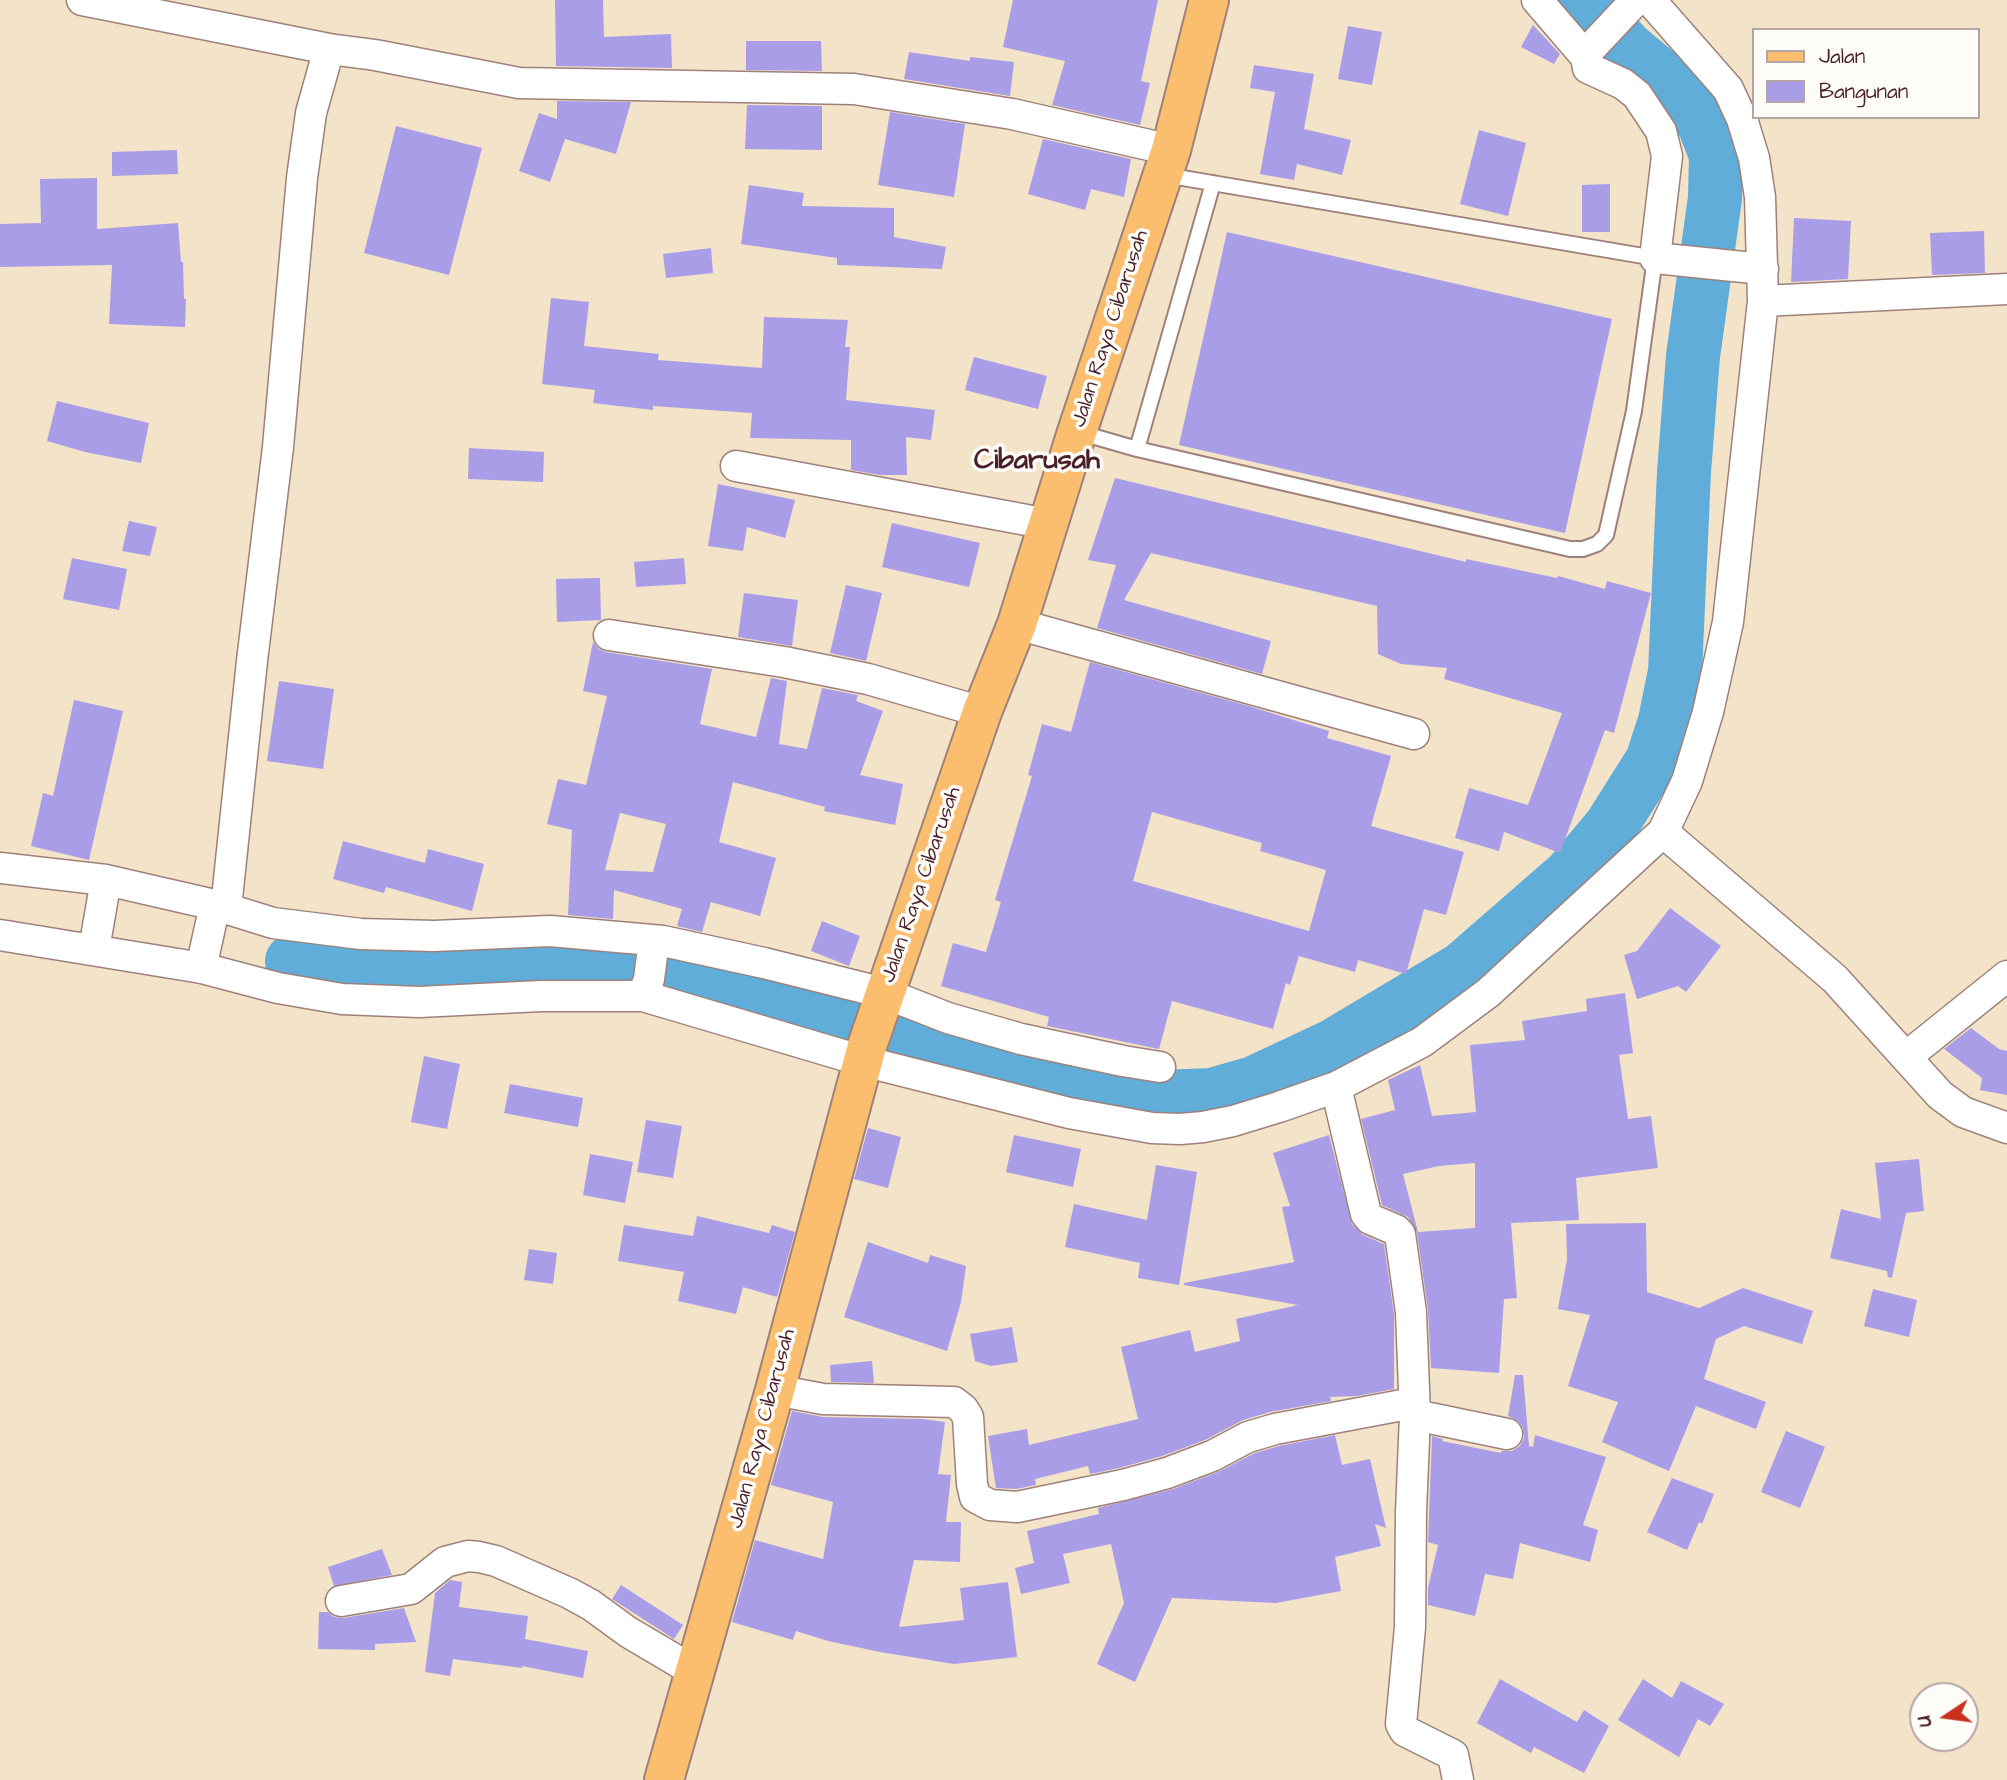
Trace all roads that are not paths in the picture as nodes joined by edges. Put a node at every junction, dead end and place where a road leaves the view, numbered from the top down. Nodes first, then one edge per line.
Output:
1 (82, 0) edge
2 (1209, 0) edge
3 (1537, 0) edge
4 (1638, 2) edge
5 (133, 5) edge
6 (328, 49) junction
7 (1588, 53) junction
8 (1167, 162) junction
9 (1213, 183) junction
10 (1666, 259) junction
11 (1763, 270) junction
12 (2007, 289) edge
13 (1763, 302) junction
14 (1077, 432) junction
15 (1137, 449) junction
16 (736, 466) dead end
17 (1048, 524) junction
18 (1017, 624) junction
19 (608, 635) dead end
20 (982, 712) junction
21 (1415, 734) dead end
22 (1663, 832) junction
23 (0, 868) edge
24 (106, 883) junction
25 (217, 909) junction
26 (0, 935) edge
27 (95, 940) junction
28 (654, 944) junction
29 (204, 957) junction
30 (2007, 976) edge
31 (646, 988) junction
32 (883, 998) junction
33 (865, 1054) junction
34 (1906, 1057) junction
35 (1160, 1066) dead end
36 (1336, 1087) junction
37 (2007, 1128) edge
38 (775, 1390) junction
39 (1414, 1409) junction
40 (1507, 1434) dead end
41 (341, 1601) dead end
42 (694, 1671) junction
43 (664, 1780) edge
44 (1458, 1780) edge

1 - 5 street
2 - 8 main road, Jalan Raya Cibarusah
3 - 7 street
4 - 7 street
4 - 11 street
5 - 6 street
6 - 8 street
6 - 25 street
7 - 10 street
8 - 9 lane
8 - 14 main road, Jalan Raya Cibarusah
9 - 10 lane
9 - 15 lane
10 - 11 street
10 - 15 lane
11 - 13 street
12 - 13 street
13 - 22 street
14 - 15 lane
14 - 17 main road, Jalan Raya Cibarusah
16 - 17 street
17 - 18 main road, Jalan Raya Cibarusah
18 - 20 main road, Jalan Raya Cibarusah
18 - 21 street
19 - 20 street
20 - 32 main road, Jalan Raya Cibarusah
22 - 34 street
22 - 36 street
23 - 24 street
24 - 25 street
24 - 27 street
25 - 28 street
25 - 29 street
26 - 27 street
27 - 29 street
28 - 31 street
28 - 32 street
29 - 31 street
30 - 34 street
31 - 33 street
32 - 33 main road, Jalan Raya Cibarusah
32 - 35 street
33 - 36 street
33 - 38 main road, Jalan Raya Cibarusah
34 - 37 street
36 - 39 street
38 - 39 street
38 - 42 main road, Jalan Raya Cibarusah
39 - 40 street
39 - 44 street
41 - 42 street
42 - 43 main road, Jalan Raya Cibarusah

